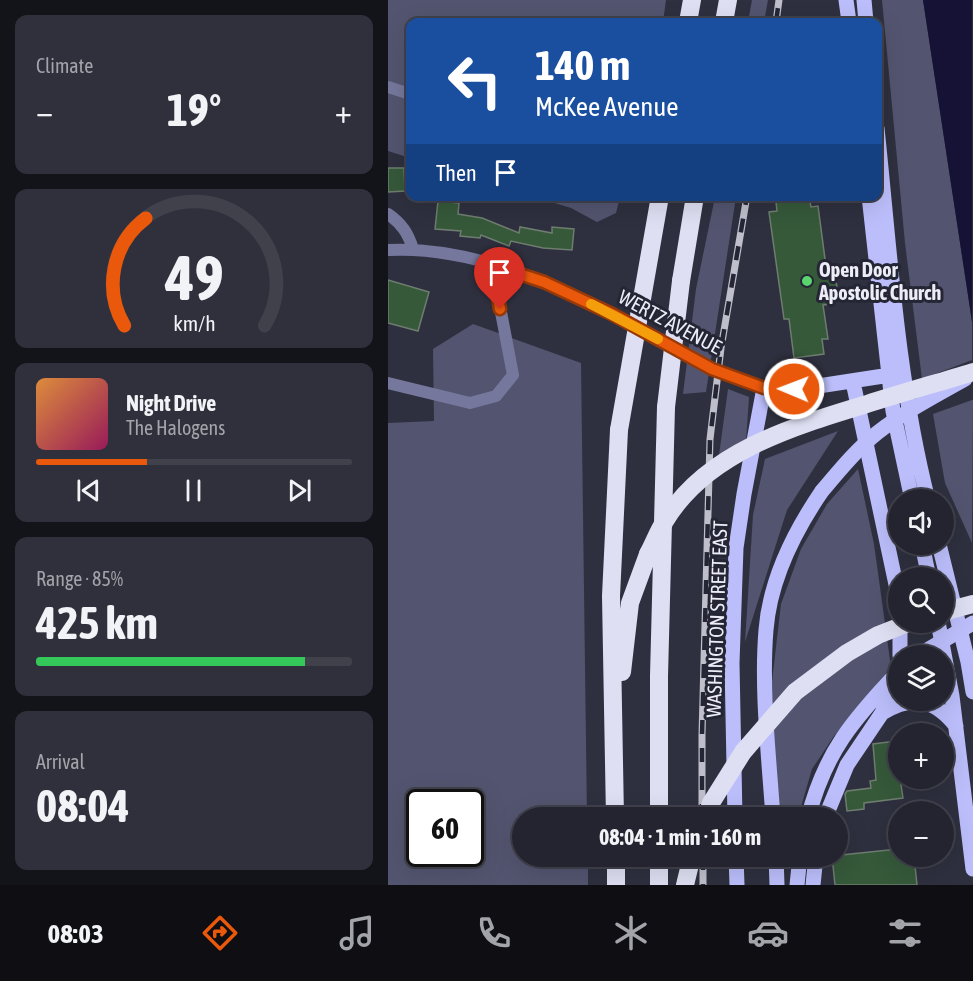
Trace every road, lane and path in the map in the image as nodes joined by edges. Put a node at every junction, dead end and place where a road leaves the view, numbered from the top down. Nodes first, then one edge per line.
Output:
1 (692, 0) edge
2 (728, 0) edge
3 (846, 0) edge
4 (864, 0) edge
5 (689, 18) edge
6 (725, 18) edge
7 (848, 18) edge
8 (866, 18) edge
9 (388, 87) edge
10 (406, 93) edge
11 (882, 193) edge
12 (659, 201) edge
13 (694, 201) edge
14 (870, 201) edge
15 (388, 214) edge
16 (413, 249) junction
17 (388, 250) edge
18 (492, 265) junction
19 (973, 373) edge
20 (896, 374) junction
21 (853, 382) junction
22 (388, 383) edge
23 (764, 388) junction
24 (910, 489) edge
25 (925, 489) edge
26 (942, 555) edge
27 (892, 567) edge
28 (973, 604) edge
29 (954, 609) edge
30 (973, 623) edge
31 (888, 632) edge
32 (940, 633) edge
33 (936, 645) edge
34 (888, 681) edge
35 (973, 692) edge
36 (888, 697) edge
37 (882, 713) junction
38 (956, 726) junction
39 (614, 758) junction
40 (615, 807) edge
41 (660, 807) edge
42 (710, 807) edge
43 (735, 807) edge
44 (772, 807) edge
45 (811, 807) edge
46 (830, 807) edge
47 (616, 867) edge
48 (659, 867) edge
49 (736, 867) edge
50 (777, 867) edge
51 (799, 867) edge
52 (815, 867) edge
53 (973, 869) edge
54 (616, 885) edge
55 (659, 885) edge
56 (737, 885) edge
57 (778, 885) edge
58 (798, 885) edge
59 (813, 885) edge

1 - 5 highway
2 - 6 highway
3 - 7 main road
4 - 8 main road
9 - 10 street
11 - 20 main road
12 - 39 highway, bridge
13 - 41 highway, bridge
14 - 20 main road
15 - 16 street
16 - 17 street, WERTZ AVENUE
16 - 18 street, WERTZ AVENUE
18 - 22 street
18 - 23 street, WERTZ AVENUE
19 - 39 highway, bridge
19 - 44 main road, bridge
20 - 21 main road, WERTZ AVENUE
20 - 24 main road
20 - 25 main road
21 - 23 main road, WERTZ AVENUE
21 - 27 main road
23 - 43 main road, WASHINGTON STREET EAST
26 - 35 main road
28 - 29 highway, bridge
30 - 33 main road, bridge
31 - 42 highway, bridge
32 - 38 main road
34 - 45 main road, bridge
36 - 37 main road
37 - 38 main road
37 - 46 main road
38 - 53 main road
39 - 40 highway
47 - 54 highway
48 - 55 highway
49 - 56 main road
50 - 57 main road
51 - 58 main road
52 - 59 main road

